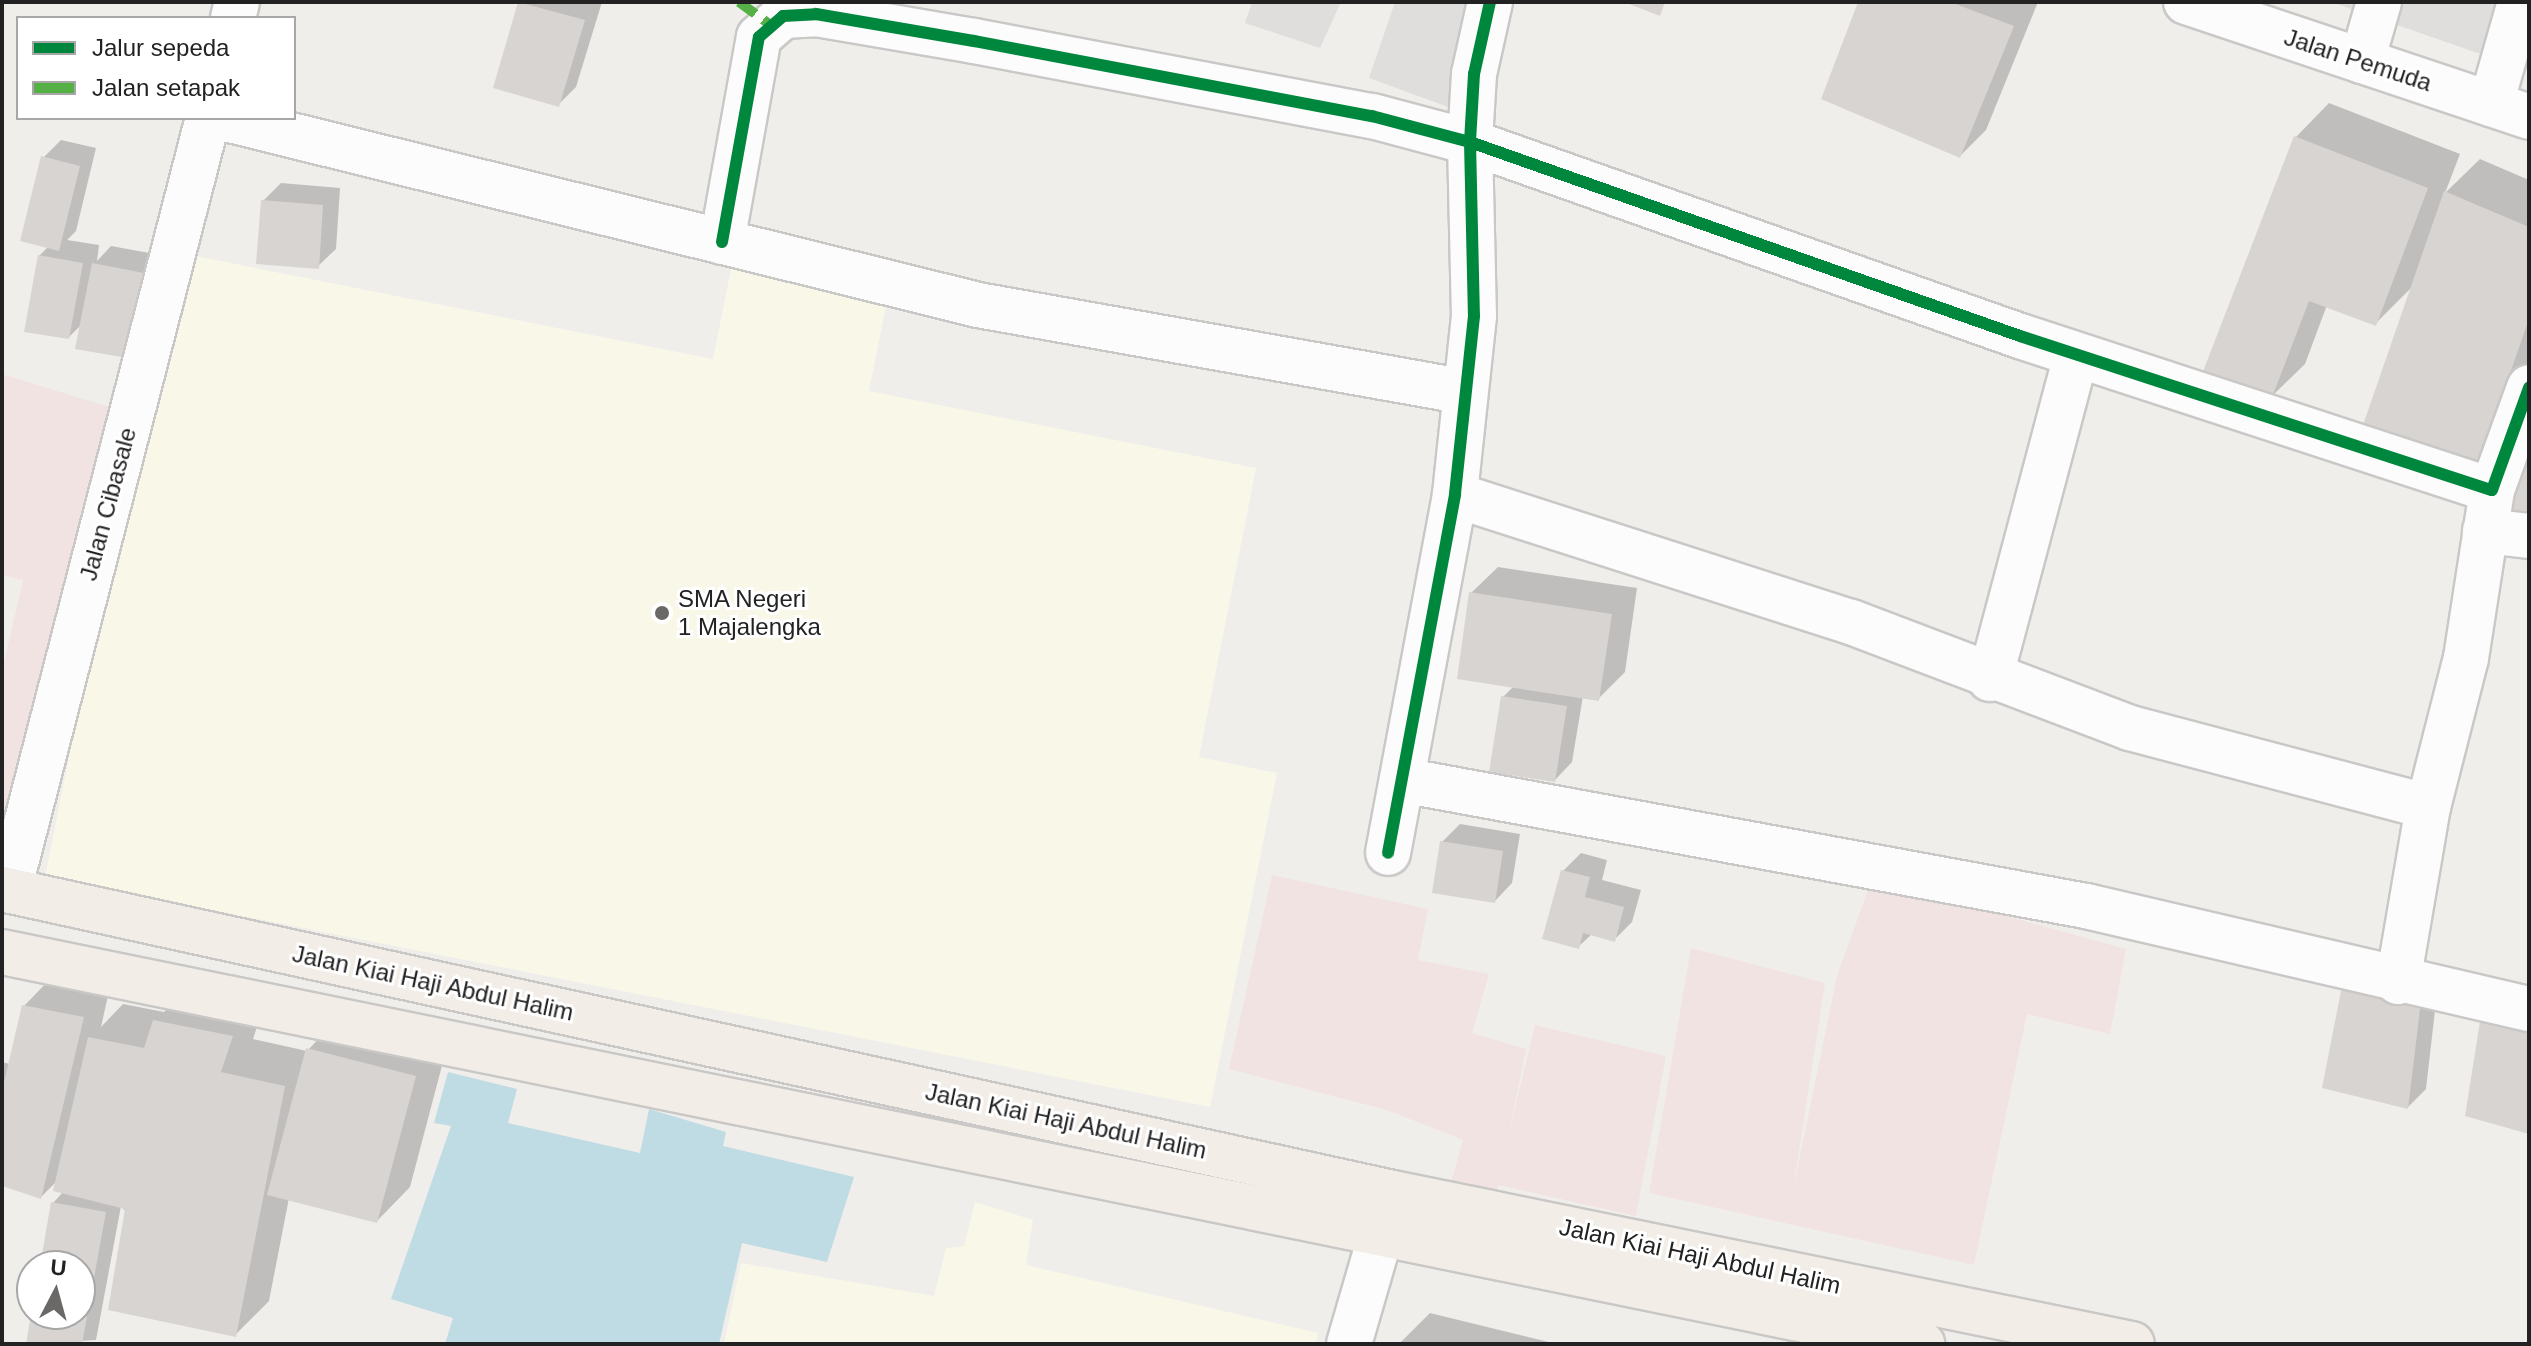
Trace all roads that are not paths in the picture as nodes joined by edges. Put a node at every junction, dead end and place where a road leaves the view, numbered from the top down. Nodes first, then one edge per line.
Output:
1 (1490, 2) edge
2 (2186, 2) edge
3 (2379, 2) edge
4 (2520, 2) edge
5 (754, 13) edge
6 (2362, 61) junction
7 (2510, 111) edge
8 (207, 120) edge
9 (230, 120) edge
10 (1470, 142) junction
11 (722, 242) junction
12 (2076, 355) junction
13 (2529, 388) edge
14 (1465, 392) junction
15 (1455, 495) junction
16 (2489, 511) junction
17 (2529, 536) edge
18 (1990, 679) junction
19 (1402, 780) junction
20 (2428, 807) junction
21 (1388, 853) dead end
22 (5, 889) edge
23 (2, 952) edge
24 (2398, 982) junction
25 (2529, 1009) edge
26 (1380, 1237) junction
27 (1349, 1344) edge
28 (1922, 1344) edge
29 (2132, 1344) edge

1 - 10 street
2 - 6 street, Jalan Pemuda
3 - 6 street
4 - 7 street
5 - 10 street
5 - 11 street
6 - 7 street, Jalan Pemuda
8 - 22 street, Jalan Cibasale
9 - 11 street
10 - 12 street
10 - 14 street
11 - 14 street
12 - 16 street
12 - 18 street
13 - 16 street
14 - 15 street
15 - 18 street
15 - 19 street
16 - 17 street
16 - 20 street
18 - 20 street
19 - 21 street
19 - 24 street
20 - 24 street
22 - 29 main road, Jalan Kiai Haji Abdul Halim
23 - 26 main road, Jalan Kiai Haji Abdul Halim
24 - 25 street
26 - 27 street
26 - 28 main road, Jalan Kiai Haji Abdul Halim

